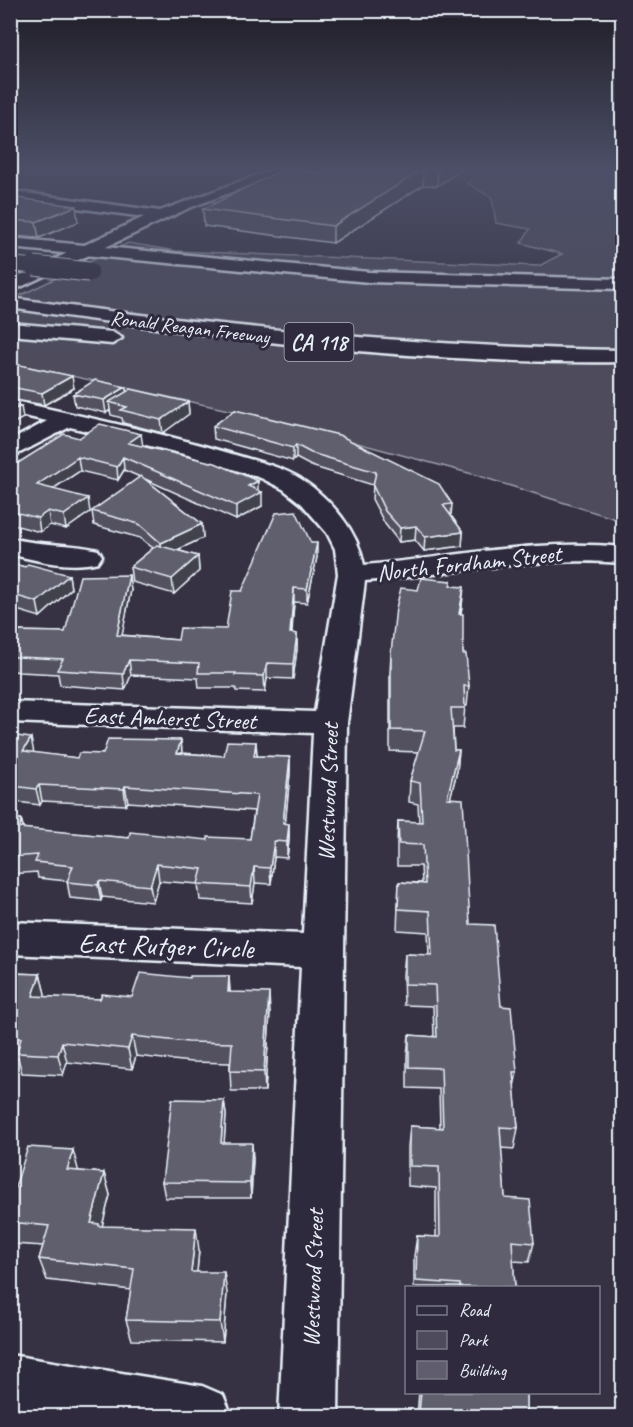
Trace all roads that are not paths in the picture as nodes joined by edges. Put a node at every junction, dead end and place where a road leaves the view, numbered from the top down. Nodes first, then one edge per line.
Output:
1 (106, 234) edge
2 (115, 234) edge
3 (10, 243) edge
4 (78, 249) junction
5 (10, 264) edge
6 (111, 274) dead end
7 (10, 276) edge
8 (622, 284) edge
9 (348, 292) dead end
10 (622, 296) edge
11 (13, 298) edge
12 (10, 329) edge
13 (128, 340) dead end
14 (175, 344) dead end
15 (622, 356) edge
16 (622, 363) edge
17 (10, 406) edge
18 (66, 420) junction
19 (10, 451) edge
20 (10, 546) edge
21 (622, 555) edge
22 (88, 556) dead end
23 (352, 574) junction
24 (10, 712) edge
25 (330, 723) junction
26 (10, 938) edge
27 (322, 951) junction
28 (10, 1384) edge
29 (202, 1416) edge
30 (309, 1416) edge

1 - 4 main road
2 - 4 main road
3 - 4 main road
4 - 7 main road
4 - 8 main road
4 - 11 main road
5 - 6 main road, Ronald Reagan Freeway, bridge
9 - 10 main road, CA 118
11 - 15 main road, Ronald Reagan Freeway / CA 118
12 - 13 main road
14 - 16 main road
17 - 18 main road, Westwood Street
18 - 19 main road
18 - 23 main road, Westwood Street
20 - 22 main road
21 - 23 main road, North Fordham Street
23 - 25 main road, Westwood Street
24 - 25 main road, East Amherst Street
25 - 27 main road, Westwood Street
26 - 27 main road, East Rutger Circle
27 - 30 main road, Westwood Street
28 - 29 main road

